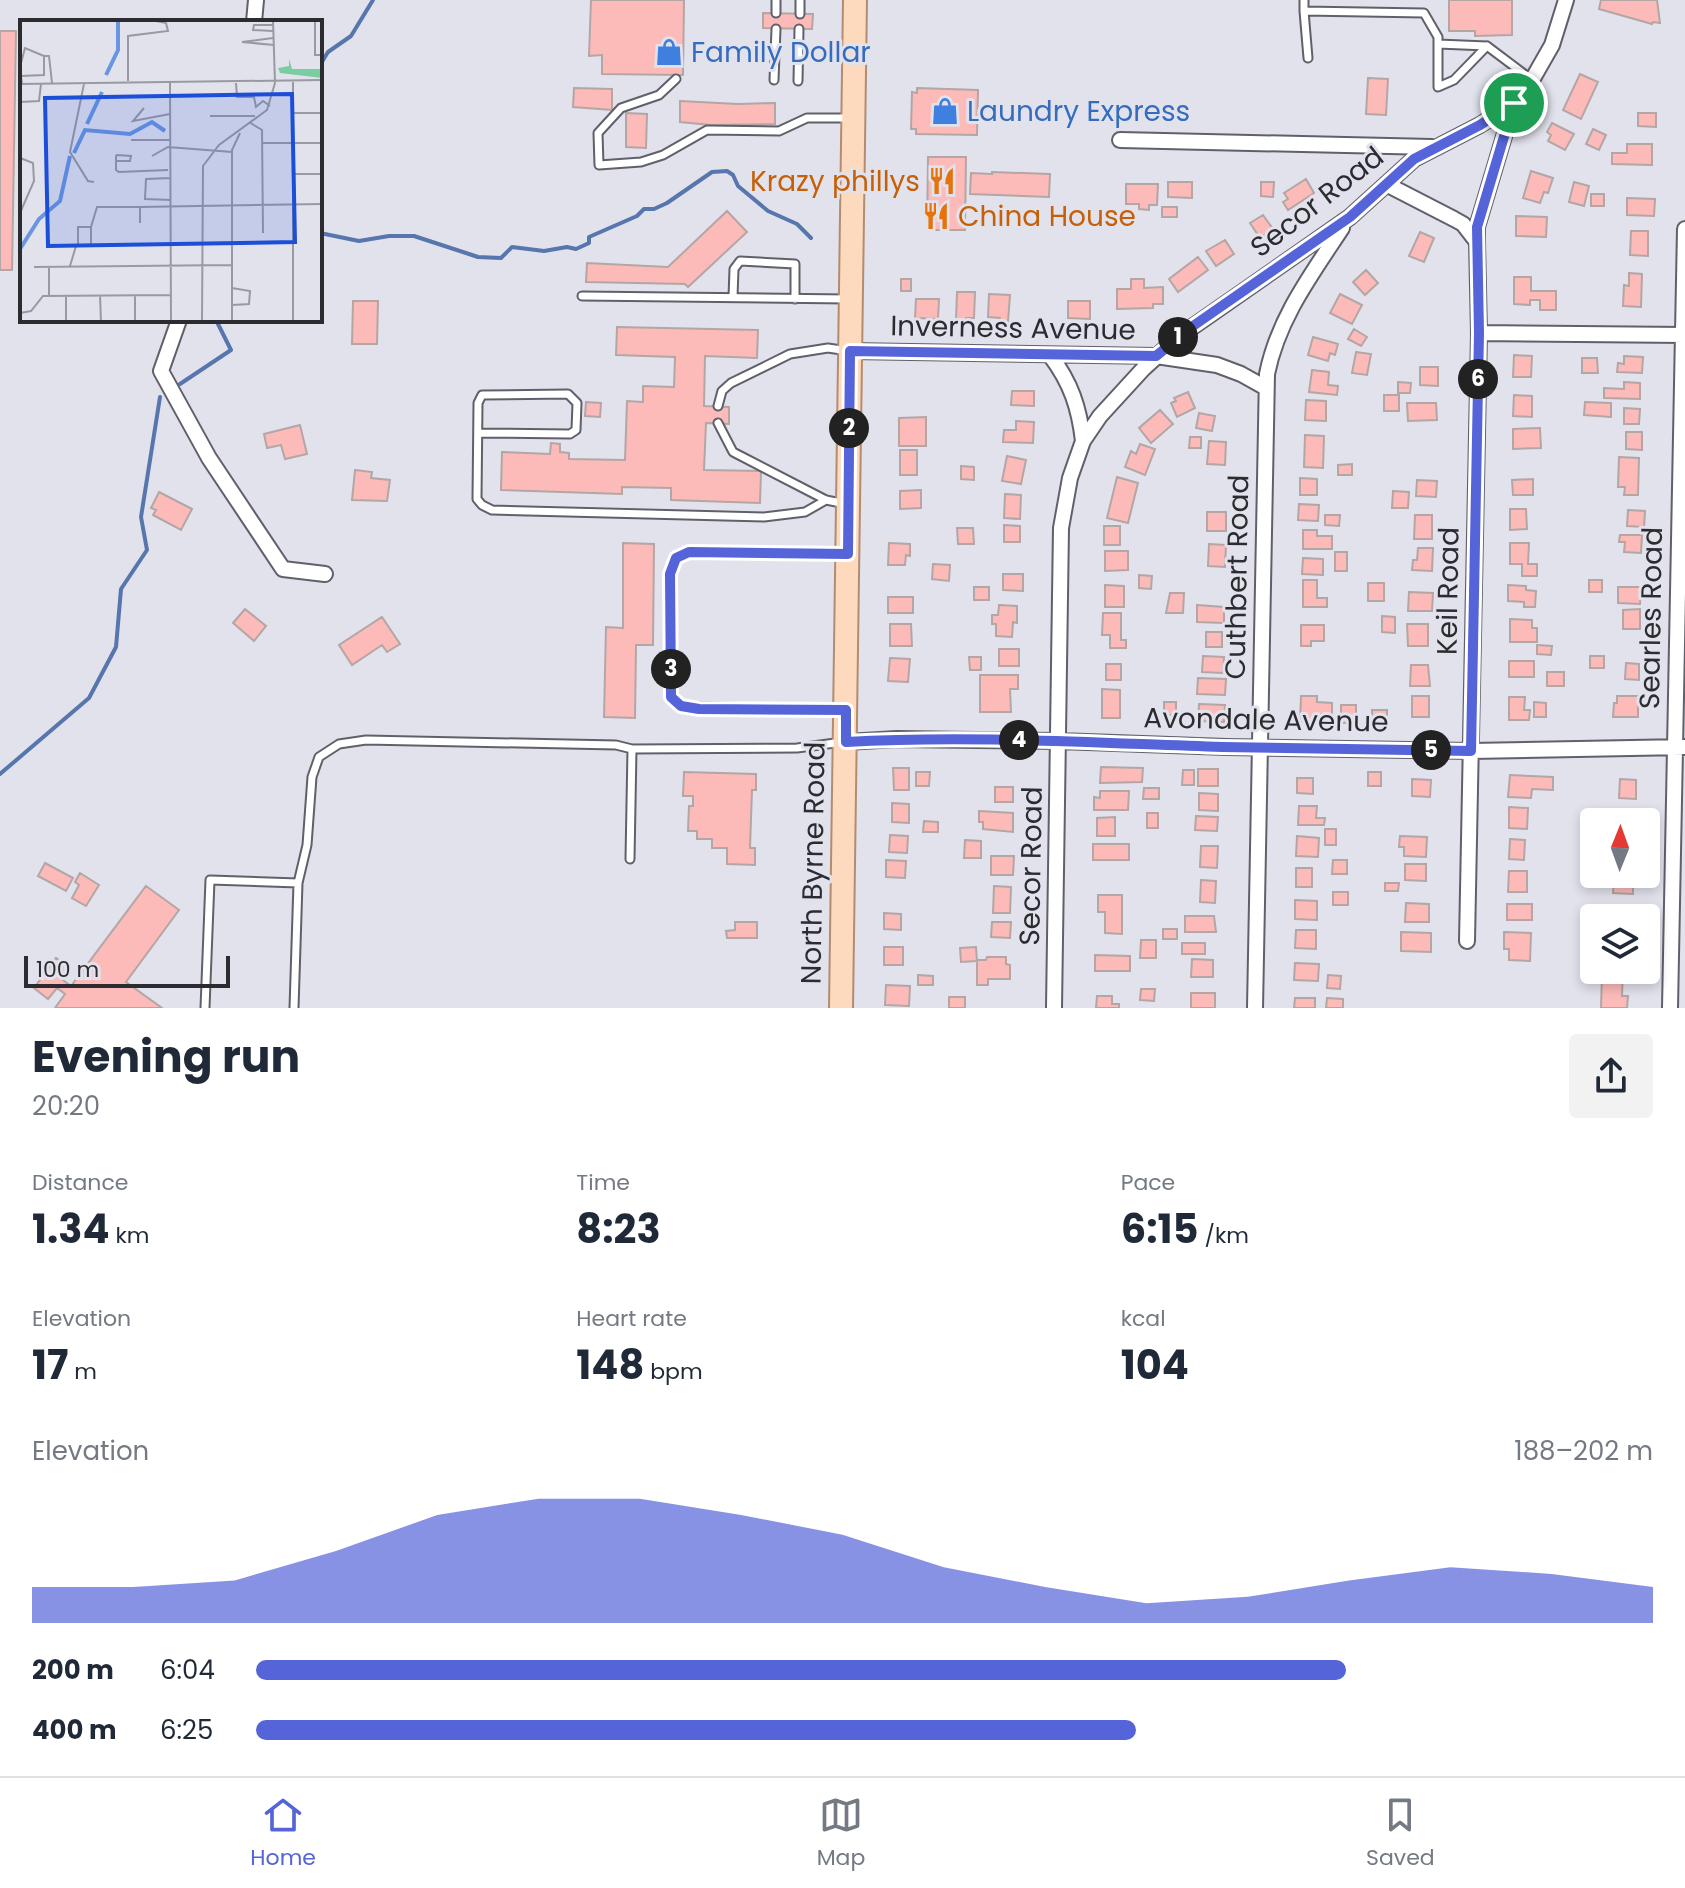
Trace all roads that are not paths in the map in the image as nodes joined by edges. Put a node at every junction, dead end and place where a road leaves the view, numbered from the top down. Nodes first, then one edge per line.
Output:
1 (256, 0) edge
2 (776, 0) edge
3 (800, 0) edge
4 (855, 0) edge
5 (1304, 0) edge
6 (1363, 0) edge
7 (1566, 0) edge
8 (1304, 11) junction
9 (1363, 12) junction
10 (776, 13) dead end
11 (800, 14) dead end
12 (254, 20) edge
13 (776, 29) dead end
14 (799, 29) dead end
15 (1438, 44) junction
16 (1487, 46) junction
17 (1308, 58) dead end
18 (676, 79) dead end
19 (774, 80) dead end
20 (1532, 80) junction
21 (798, 81) dead end
22 (1514, 103) junction
23 (854, 118) junction
24 (1120, 140) dead end
25 (1433, 147) junction
26 (1386, 184) junction
27 (1350, 217) junction
28 (1685, 229) edge
29 (1477, 242) junction
30 (582, 296) dead end
31 (733, 297) junction
32 (795, 299) junction
33 (851, 299) junction
34 (178, 322) edge
35 (1479, 333) junction
36 (1684, 335) edge
37 (850, 351) junction
38 (1050, 355) junction
39 (1156, 356) junction
40 (1266, 388) junction
41 (718, 406) dead end
42 (718, 423) dead end
43 (478, 433) junction
44 (1083, 441) junction
45 (826, 500) junction
46 (848, 504) junction
47 (1682, 545) edge
48 (848, 554) junction
49 (325, 574) dead end
50 (846, 710) junction
51 (1059, 741) junction
52 (846, 742) junction
53 (1680, 746) edge
54 (1260, 747) junction
55 (632, 749) junction
56 (1471, 751) junction
57 (630, 859) dead end
58 (298, 883) junction
59 (1467, 941) dead end
60 (205, 1008) edge
61 (294, 1008) edge
62 (841, 1008) edge
63 (1054, 1008) edge
64 (1255, 1008) edge
65 (1670, 1008) edge

1 - 12 street
2 - 10 lane
3 - 11 lane
4 - 23 main road, North Byrne Road
5 - 8 lane
6 - 9 lane
7 - 20 street, Secor Road
8 - 9 lane
8 - 17 lane
9 - 15 lane
13 - 19 lane
14 - 21 lane
15 - 16 lane
15 - 16 lane
16 - 20 lane
18 - 23 lane
20 - 22 street, Secor Road
22 - 25 street, Secor Road
22 - 29 street, Keil Road
23 - 33 main road, North Byrne Road
24 - 25 street
25 - 26 street, Secor Road
26 - 27 street, Secor Road
26 - 29 street
27 - 39 street, Secor Road
27 - 40 street, Cuthbert Road
28 - 36 street, Searles Road
29 - 35 street, Keil Road
30 - 31 lane
31 - 32 lane
31 - 32 lane
32 - 33 lane
33 - 37 main road, North Byrne Road
34 - 49 street
35 - 36 street
35 - 56 street, Keil Road
36 - 47 street, Searles Road
37 - 38 street, Inverness Avenue
37 - 41 lane
37 - 46 main road, North Byrne Road
38 - 39 street, Inverness Avenue
38 - 44 street, Secor Road
39 - 40 street, Inverness Avenue
39 - 44 street, Secor Road
40 - 54 street, Cuthbert Road
42 - 45 lane
43 - 43 lane
43 - 45 lane
44 - 51 street, Secor Road
45 - 46 lane
46 - 48 main road, North Byrne Road
47 - 53 street, Searles Road
48 - 50 main road, North Byrne Road
48 - 50 lane
50 - 52 main road, North Byrne Road
51 - 52 street, Avondale Avenue
51 - 54 street, Avondale Avenue
51 - 63 street, Secor Road
52 - 55 lane
52 - 62 main road, North Byrne Road
53 - 56 street, Avondale Avenue
53 - 65 street, Searles Road
54 - 56 street, Avondale Avenue
54 - 64 street, Cuthbert Road
55 - 57 lane
55 - 58 lane
56 - 59 street, Keil Road
58 - 60 lane
58 - 61 lane

